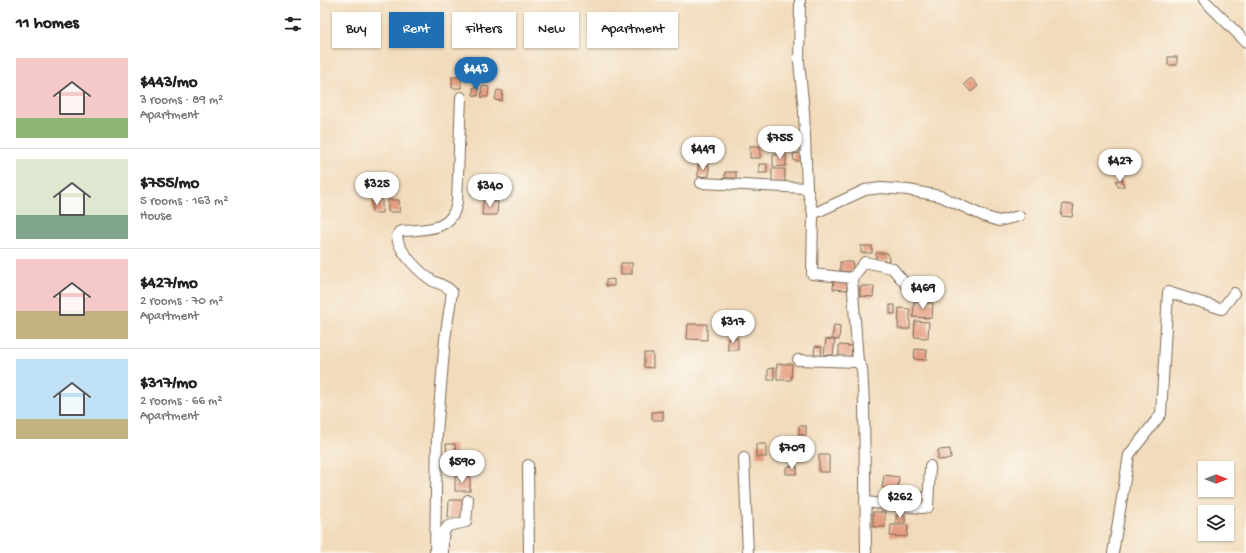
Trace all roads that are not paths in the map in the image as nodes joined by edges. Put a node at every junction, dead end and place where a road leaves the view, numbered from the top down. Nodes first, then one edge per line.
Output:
1 (800, 0) edge
2 (1204, 0) edge
3 (1246, 42) edge
4 (461, 97) dead end
5 (700, 183) dead end
6 (807, 188) junction
7 (813, 214) junction
8 (1019, 216) dead end
9 (852, 278) junction
10 (1234, 293) dead end
11 (915, 295) dead end
12 (798, 360) dead end
13 (858, 362) junction
14 (744, 458) dead end
15 (528, 465) dead end
16 (930, 466) dead end
17 (468, 500) dead end
18 (865, 502) junction
19 (435, 553) edge
20 (443, 553) edge
21 (529, 553) edge
22 (748, 553) edge
23 (866, 553) edge
24 (1113, 553) edge

1 - 6 street
2 - 3 street
4 - 19 street
5 - 6 street
6 - 7 street
7 - 8 street
7 - 9 street
9 - 11 street
9 - 13 street
10 - 24 street
12 - 13 street
13 - 18 street
14 - 22 street
15 - 21 street
16 - 18 street
17 - 20 street
18 - 23 street

